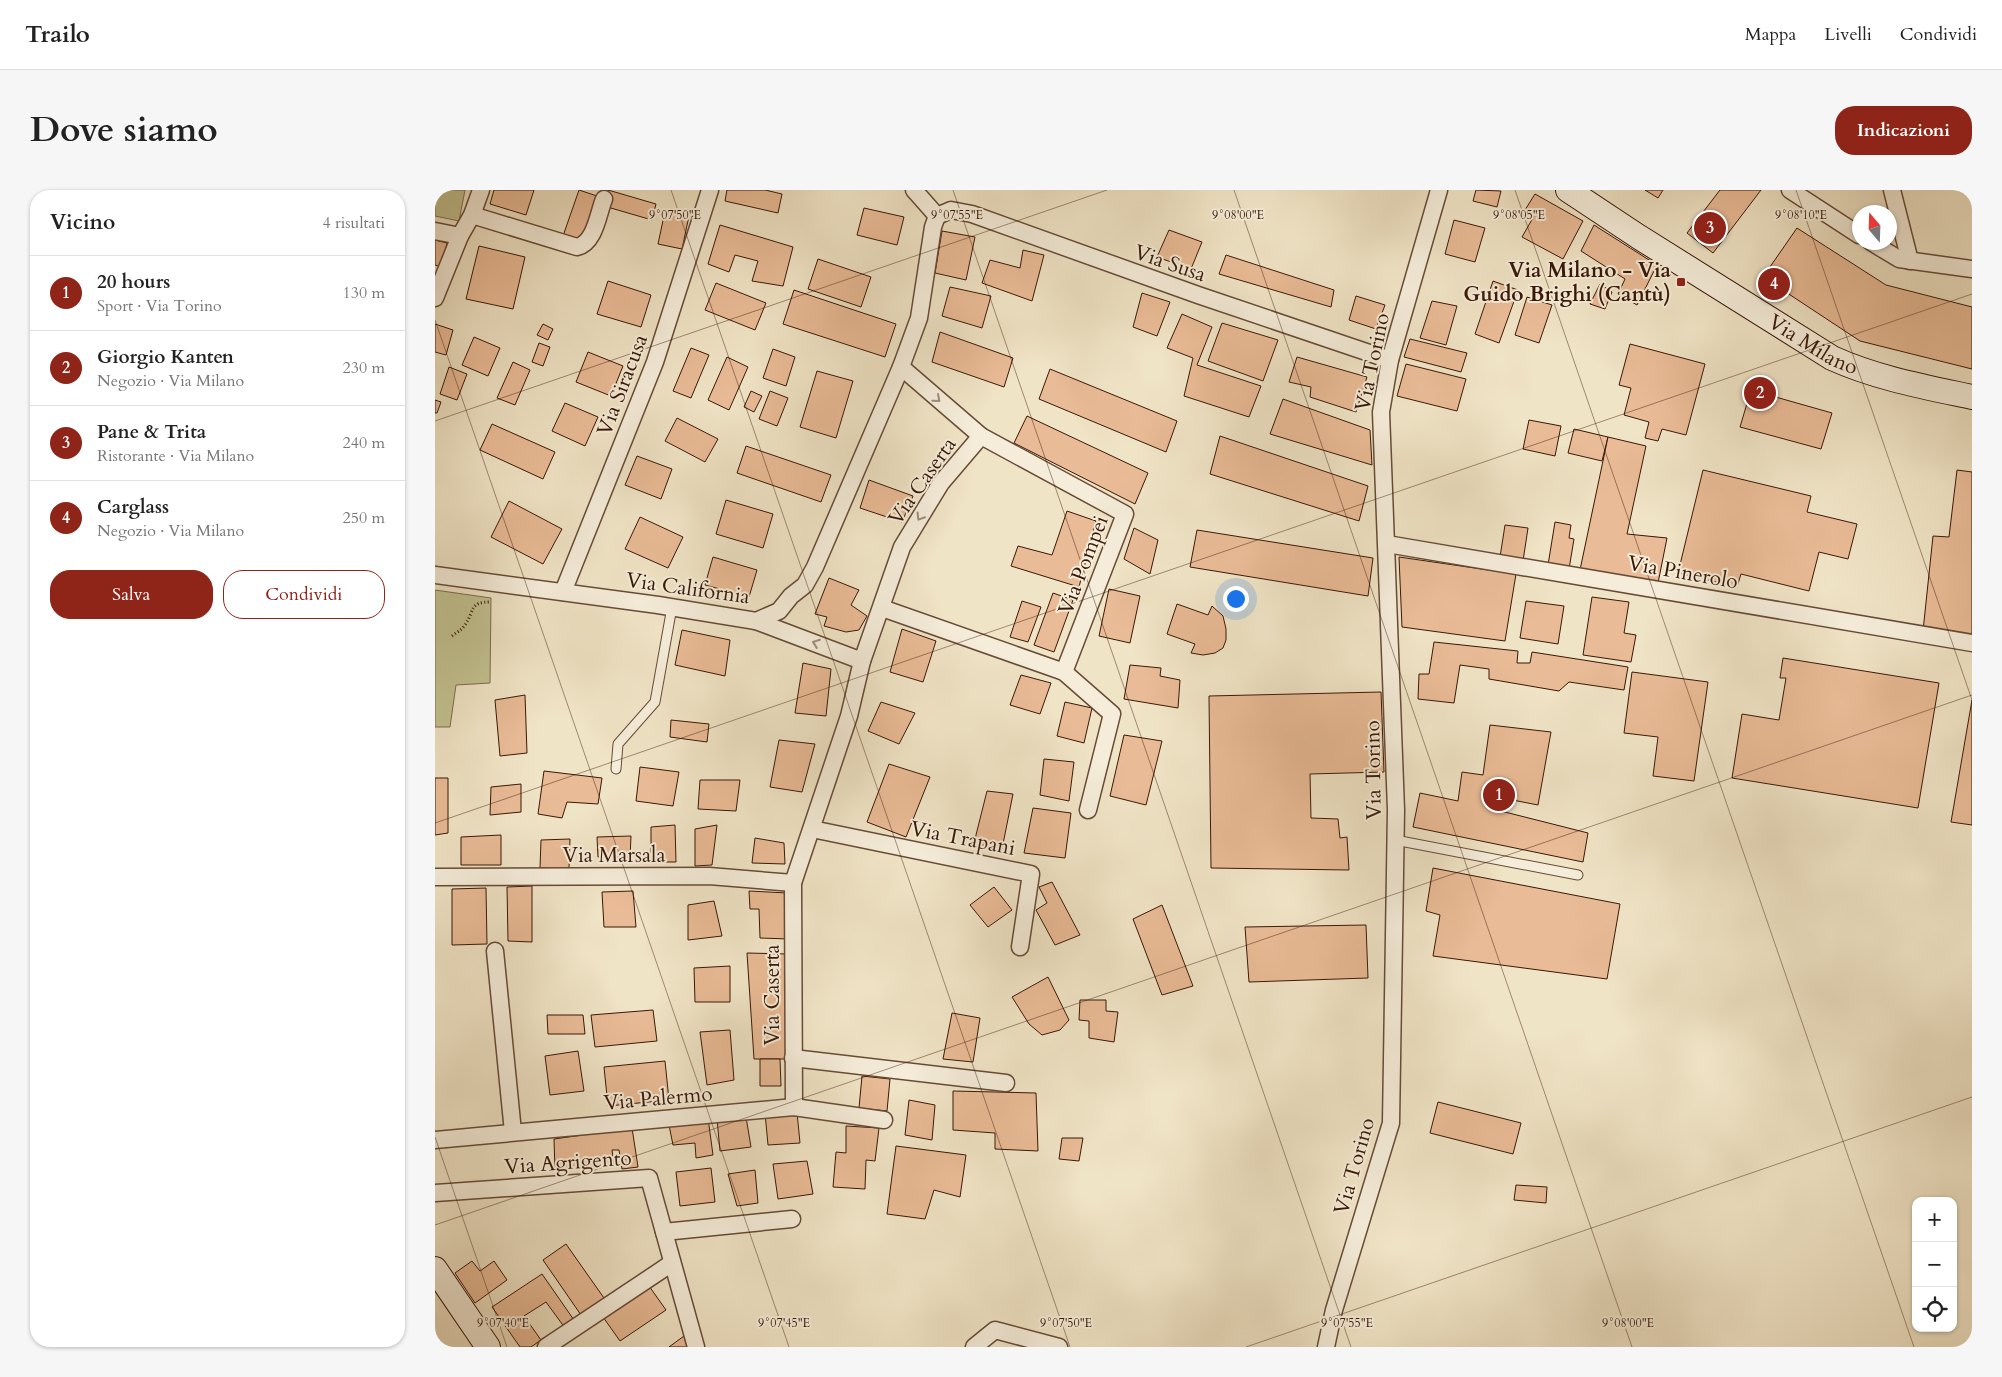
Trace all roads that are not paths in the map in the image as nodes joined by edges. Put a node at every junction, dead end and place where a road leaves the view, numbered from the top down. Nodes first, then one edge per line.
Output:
1 (481, 190) edge
2 (710, 190) edge
3 (914, 190) edge
4 (1439, 190) edge
5 (1569, 190) edge
6 (1790, 190) edge
7 (1892, 190) edge
8 (604, 199) dead end
9 (472, 215) junction
10 (937, 216) junction
11 (1852, 230) edge
12 (435, 231) edge
13 (460, 236) junction
14 (1883, 250) edge
15 (1910, 261) junction
16 (1972, 269) edge
17 (435, 298) edge
18 (1390, 360) junction
19 (901, 367) junction
20 (1972, 397) edge
21 (981, 436) junction
22 (1387, 544) junction
23 (435, 575) edge
24 (563, 592) junction
25 (672, 607) junction
26 (882, 608) junction
27 (756, 620) junction
28 (1972, 643) edge
29 (862, 660) junction
30 (1064, 672) junction
31 (616, 769) dead end
32 (1088, 810) dead end
33 (812, 829) junction
34 (1395, 840) junction
35 (1579, 875) dead end
36 (435, 877) edge
37 (793, 883) junction
38 (1020, 948) dead end
39 (495, 951) dead end
40 (793, 1058) junction
41 (1006, 1083) dead end
42 (794, 1107) junction
43 (884, 1120) dead end
44 (513, 1132) junction
45 (435, 1140) edge
46 (435, 1193) edge
47 (792, 1220) dead end
48 (665, 1232) junction
49 (672, 1263) junction
50 (435, 1269) edge
51 (488, 1347) edge
52 (546, 1347) edge
53 (695, 1347) edge
54 (974, 1347) edge
55 (1058, 1347) edge
56 (1326, 1347) edge

1 - 9 street
2 - 24 street, Via Siracusa
3 - 10 street
4 - 18 street, Via Torino
5 - 20 main road, Via Milano
6 - 11 street
7 - 15 street
8 - 9 street
9 - 13 street
10 - 18 street, Via Susa
10 - 19 street
12 - 13 street
13 - 17 street
14 - 15 street
15 - 16 street
18 - 22 street, Via Torino
19 -> 21 street, Via Caserta
19 - 27 street, Via California
21 -> 26 street, Via Caserta
21 - 30 street, Via Pompei
22 - 28 street, Via Pinerolo
22 - 34 street, Via Torino
23 - 24 street, Via California
24 - 25 street, Via California
25 - 27 street, Via California
25 - 31 lane
26 - 29 street, Via Caserta
26 - 30 street
29 -> 27 street
29 - 33 street, Via Caserta
30 - 32 street
33 - 37 street, Via Caserta
33 - 38 street, Via Trapani
34 - 35 lane
34 - 56 street, Via Torino
36 - 37 street, Via Marsala
37 - 40 street, Via Caserta
39 - 44 street
40 - 41 street
40 - 42 street, Via Caserta
42 - 43 street, Via Palermo
42 - 44 street, Via Palermo
44 - 45 street, Via Palermo
46 - 48 street, Via Agrigento
47 - 48 street
48 - 49 street, Via Agrigento
49 - 52 street
49 - 53 street, Via Agrigento
50 - 51 main road
54 - 55 street

